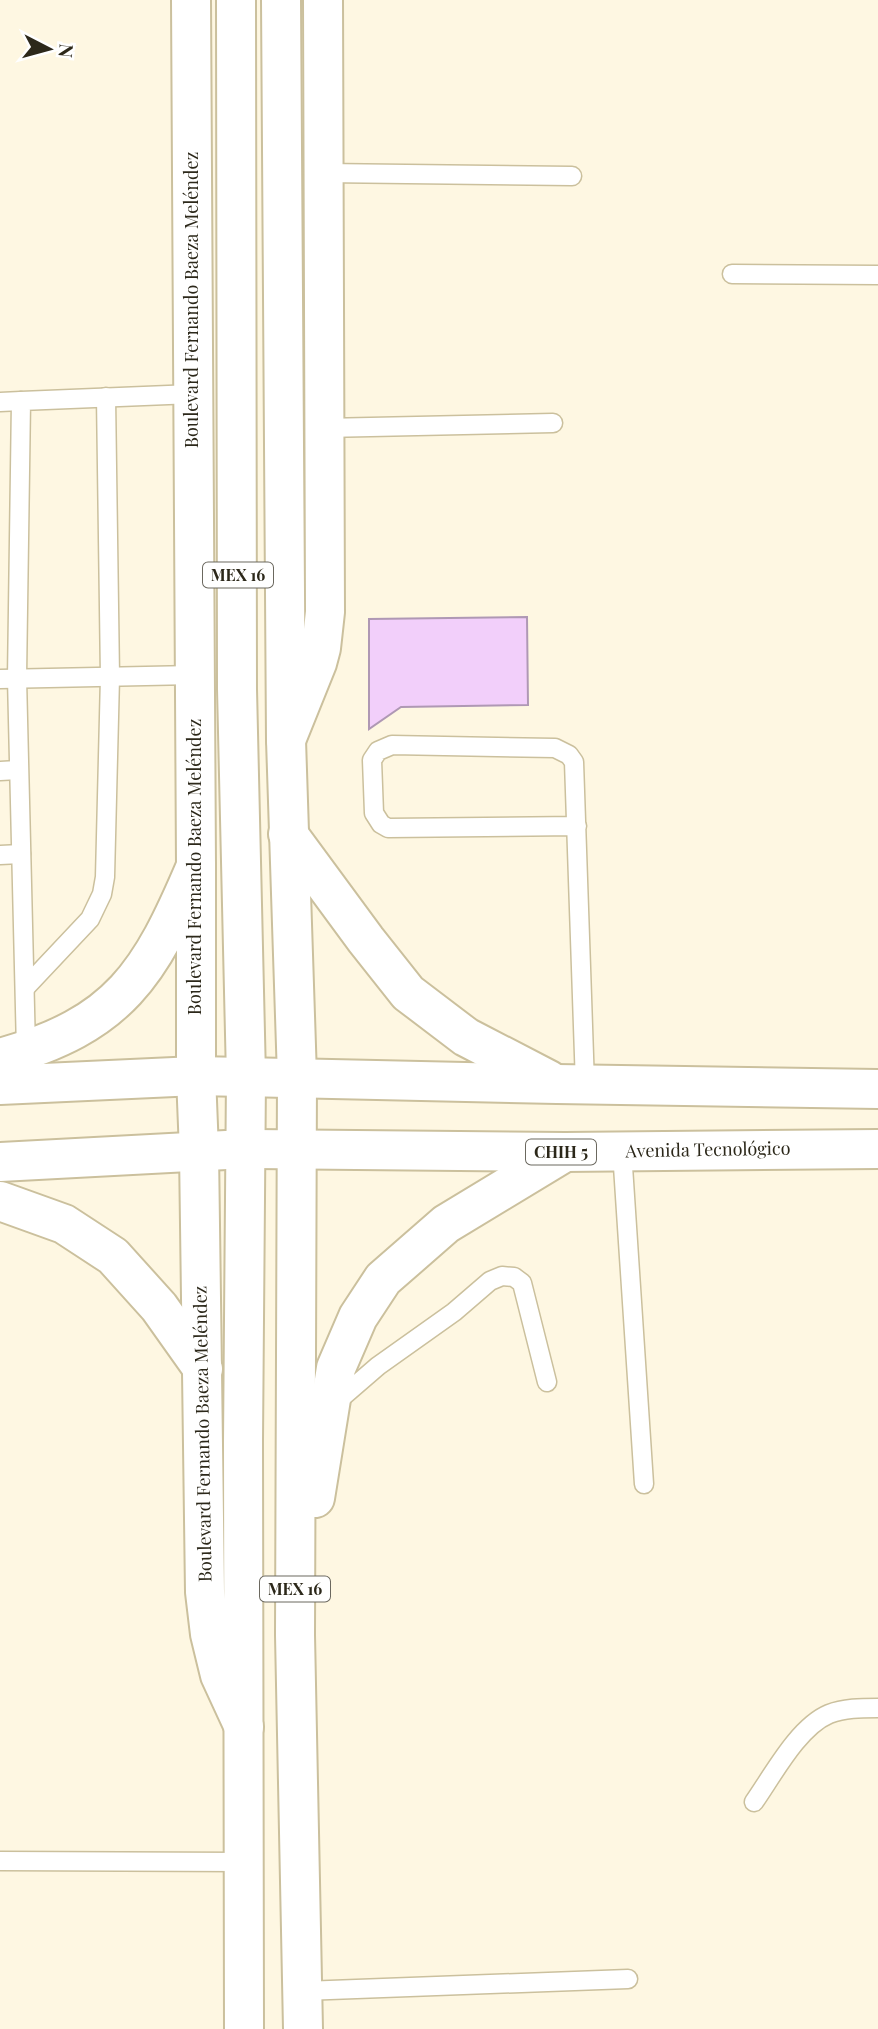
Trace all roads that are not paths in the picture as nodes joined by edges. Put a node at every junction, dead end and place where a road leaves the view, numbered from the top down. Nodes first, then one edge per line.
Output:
1 (191, 0) edge
2 (236, 0) edge
3 (281, 0) edge
4 (323, 0) edge
5 (324, 173) junction
6 (572, 177) dead end
7 (732, 274) dead end
8 (878, 275) edge
9 (193, 394) junction
10 (106, 397) junction
11 (22, 401) junction
12 (0, 402) edge
13 (553, 423) dead end
14 (324, 428) junction
15 (194, 675) junction
16 (110, 677) junction
17 (8, 678) edge
18 (286, 740) junction
19 (0, 771) edge
20 (18, 771) junction
21 (577, 827) junction
22 (288, 834) junction
23 (21, 854) junction
24 (0, 855) edge
25 (196, 866) junction
26 (25, 988) junction
27 (13, 1054) edge
28 (196, 1076) junction
29 (246, 1077) junction
30 (297, 1077) junction
31 (0, 1085) edge
32 (571, 1085) junction
33 (878, 1088) edge
34 (245, 1149) junction
35 (298, 1149) junction
36 (878, 1149) edge
37 (199, 1151) junction
38 (622, 1151) junction
39 (565, 1152) junction
40 (0, 1162) edge
41 (0, 1201) edge
42 (203, 1369) junction
43 (547, 1382) dead end
44 (329, 1409) junction
45 (644, 1484) dead end
46 (295, 1635) junction
47 (878, 1708) edge
48 (244, 1727) junction
49 (754, 1802) dead end
50 (0, 1861) edge
51 (243, 1863) junction
52 (628, 1979) dead end
53 (303, 1991) junction
54 (244, 2029) edge
55 (303, 2029) edge

1 - 9 main road, Boulevard Fernando Baeza Meléndez
2 - 29 main road, Boulevard Fernando Baeza Meléndez / MEX 16
3 - 18 main road, MEX 16
4 - 5 main road
5 - 6 lane
5 - 14 main road
7 - 8 lane
9 - 10 lane
9 - 15 main road, Boulevard Fernando Baeza Meléndez
10 - 11 lane
10 - 16 lane
11 - 12 lane
11 - 17 lane
13 - 14 lane
14 - 18 main road
15 - 16 lane
15 - 25 main road, Boulevard Fernando Baeza Meléndez
16 - 17 lane
16 - 26 lane
17 - 20 lane
18 - 22 main road, MEX 16
19 - 20 lane
20 - 23 lane
21 - 21 lane
21 - 32 lane
22 - 30 main road, MEX 16
22 - 32 main road
23 - 24 lane
23 - 26 lane
25 - 27 main road
25 - 28 main road, Boulevard Fernando Baeza Meléndez
26 - 27 lane
28 - 29 main road
28 - 31 main road
28 - 37 main road, Boulevard Fernando Baeza Meléndez
29 - 30 main road
29 - 34 main road, Boulevard Fernando Baeza Meléndez / MEX 16
30 - 32 main road
30 - 35 main road, MEX 16
32 - 33 main road
34 - 35 main road, Avenida Tecnológico / CHIH 5
34 - 37 main road, Avenida Tecnológico
34 - 48 main road, Boulevard Fernando Baeza Meléndez / MEX 16
35 - 39 main road, Avenida Tecnológico / CHIH 5
35 - 46 main road, MEX 16
36 - 38 main road, Avenida Tecnológico / CHIH 5
37 - 40 main road, Avenida Tecnológico
37 - 42 main road, Boulevard Fernando Baeza Meléndez
38 - 39 main road, Avenida Tecnológico / CHIH 5
38 - 45 lane
39 - 44 main road
41 - 42 main road
42 - 48 main road, Boulevard Fernando Baeza Meléndez
43 - 44 lane
44 - 46 main road
46 - 53 main road, MEX 16
47 - 49 lane
48 - 51 main road, Boulevard Fernando Baeza Meléndez / MEX 16
50 - 51 lane
51 - 54 main road, Boulevard Fernando Baeza Meléndez / MEX 16
52 - 53 lane
53 - 55 main road, MEX 16

